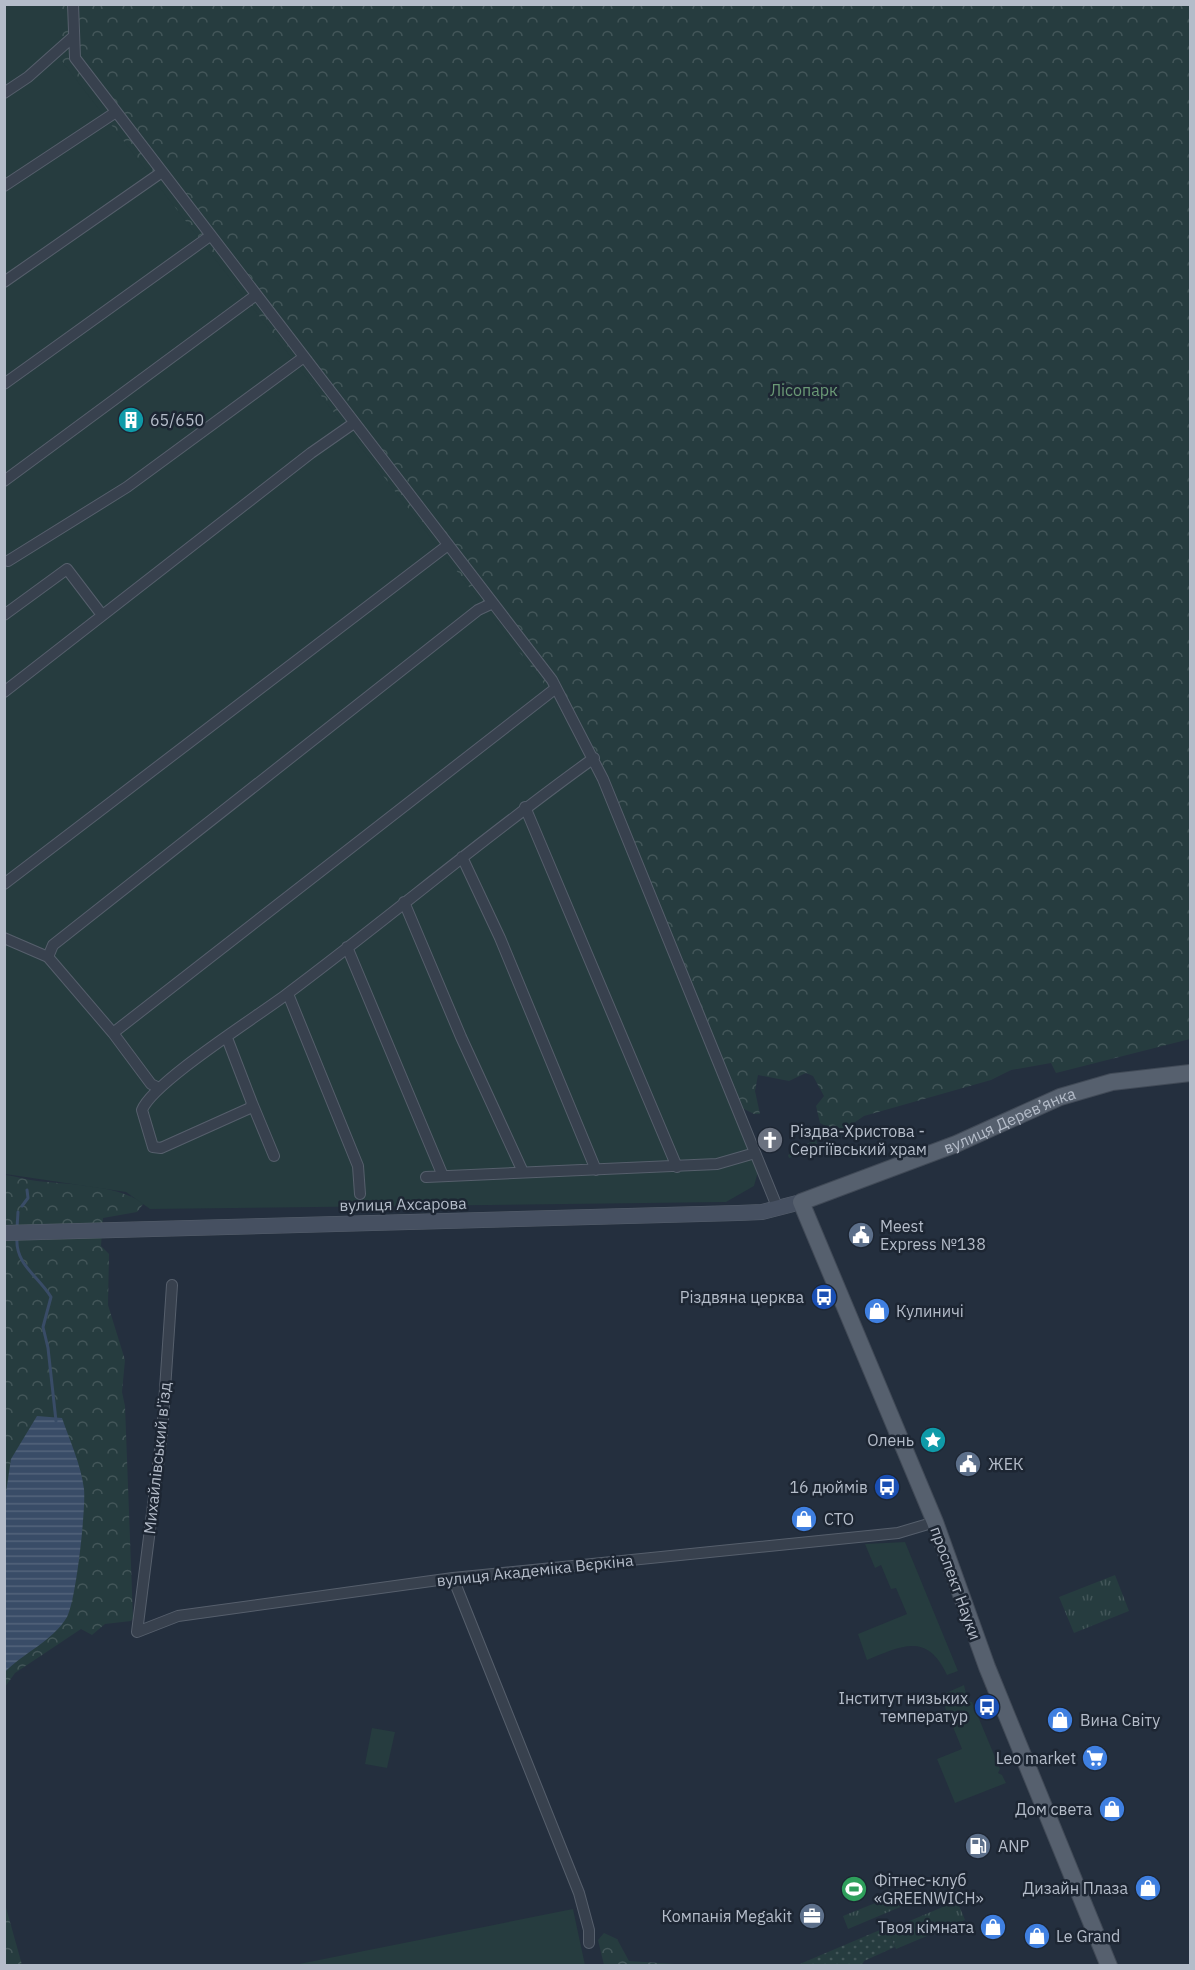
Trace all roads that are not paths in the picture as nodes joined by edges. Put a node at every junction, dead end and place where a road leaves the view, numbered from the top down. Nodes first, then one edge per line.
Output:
1 (73, 4) edge
2 (74, 36) junction
3 (4, 93) edge
4 (116, 112) junction
5 (162, 172) junction
6 (4, 186) edge
7 (210, 236) junction
8 (4, 282) edge
9 (256, 295) junction
10 (304, 357) junction
11 (4, 384) edge
12 (354, 423) junction
13 (4, 481) edge
14 (448, 545) junction
15 (8, 561) dead end
16 (493, 603) junction
17 (4, 615) edge
18 (102, 615) junction
19 (556, 688) junction
20 (4, 692) edge
21 (594, 758) junction
22 (525, 807) junction
23 (462, 857) junction
24 (4, 884) edge
25 (404, 902) junction
26 (4, 938) edge
27 (347, 947) junction
28 (48, 957) junction
29 (288, 994) junction
30 (113, 1033) junction
31 (226, 1038) junction
32 (1191, 1072) edge
33 (159, 1088) junction
34 (252, 1103) junction
35 (755, 1153) junction
36 (274, 1156) dead end
37 (677, 1167) junction
38 (596, 1170) junction
39 (523, 1172) junction
40 (443, 1176) junction
41 (426, 1177) dead end
42 (360, 1194) dead end
43 (801, 1202) junction
44 (778, 1209) junction
45 (4, 1233) edge
46 (172, 1285) dead end
47 (935, 1522) junction
48 (453, 1578) junction
49 (137, 1632) joint
50 (589, 1943) dead end
51 (1110, 1965) edge

1 - 2 street
2 - 3 street
2 - 4 street
4 - 5 street
4 - 6 street
5 - 7 street
5 - 8 street
7 - 9 street
7 - 11 street
9 - 10 street
9 - 13 street
10 - 12 street
10 - 15 street
12 - 14 street
12 - 18 street
14 - 16 street
14 - 24 street
16 - 19 street
16 - 28 street
17 - 18 street
18 - 20 street
19 - 21 street
19 - 30 street
21 - 22 street
21 - 35 street
22 - 23 street
22 - 37 street
23 - 25 street
23 - 38 street
25 - 27 street
25 - 39 street
26 - 28 street
27 - 29 street
27 - 40 street
28 - 30 street
29 - 31 street
29 - 42 street
30 - 33 street
31 - 33 street
31 - 34 street
32 - 43 main road, вулиця Дерев’янка
33 - 34 street
34 - 36 street
35 - 37 street
35 - 44 street
37 - 38 street
38 - 39 street
39 - 40 street
40 - 41 street
43 - 44 main road, вулиця Ахсарова
43 - 47 main road, проспект Науки
44 - 45 main road, вулиця Ахсарова
46 - 49 street, Михайлівський в'їзд
47 - 48 street, вулиця Академіка Вєркіна
47 - 51 main road, проспект Науки
48 - 49 street, вулиця Академіка Вєркіна
48 - 50 street

